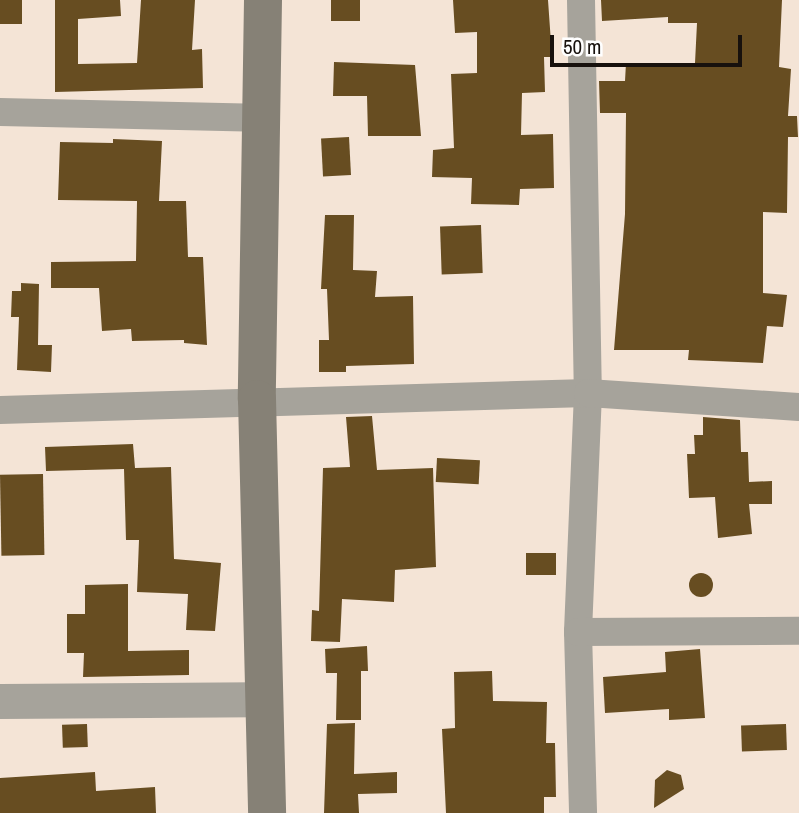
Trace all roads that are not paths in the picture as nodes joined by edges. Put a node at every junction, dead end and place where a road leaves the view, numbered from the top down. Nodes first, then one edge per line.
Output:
1 (263, 0) edge
2 (581, 0) edge
3 (0, 112) edge
4 (264, 118) junction
5 (588, 393) junction
6 (257, 399) junction
7 (799, 407) edge
8 (0, 410) edge
9 (799, 631) edge
10 (578, 632) junction
11 (265, 699) junction
12 (0, 701) edge
13 (267, 813) edge
14 (583, 813) edge

1 - 4 main road
2 - 5 street
3 - 4 street
4 - 6 main road
5 - 6 street
5 - 7 street
5 - 10 street
6 - 8 street
6 - 11 main road
9 - 10 street
10 - 14 street
11 - 12 street
11 - 13 main road

